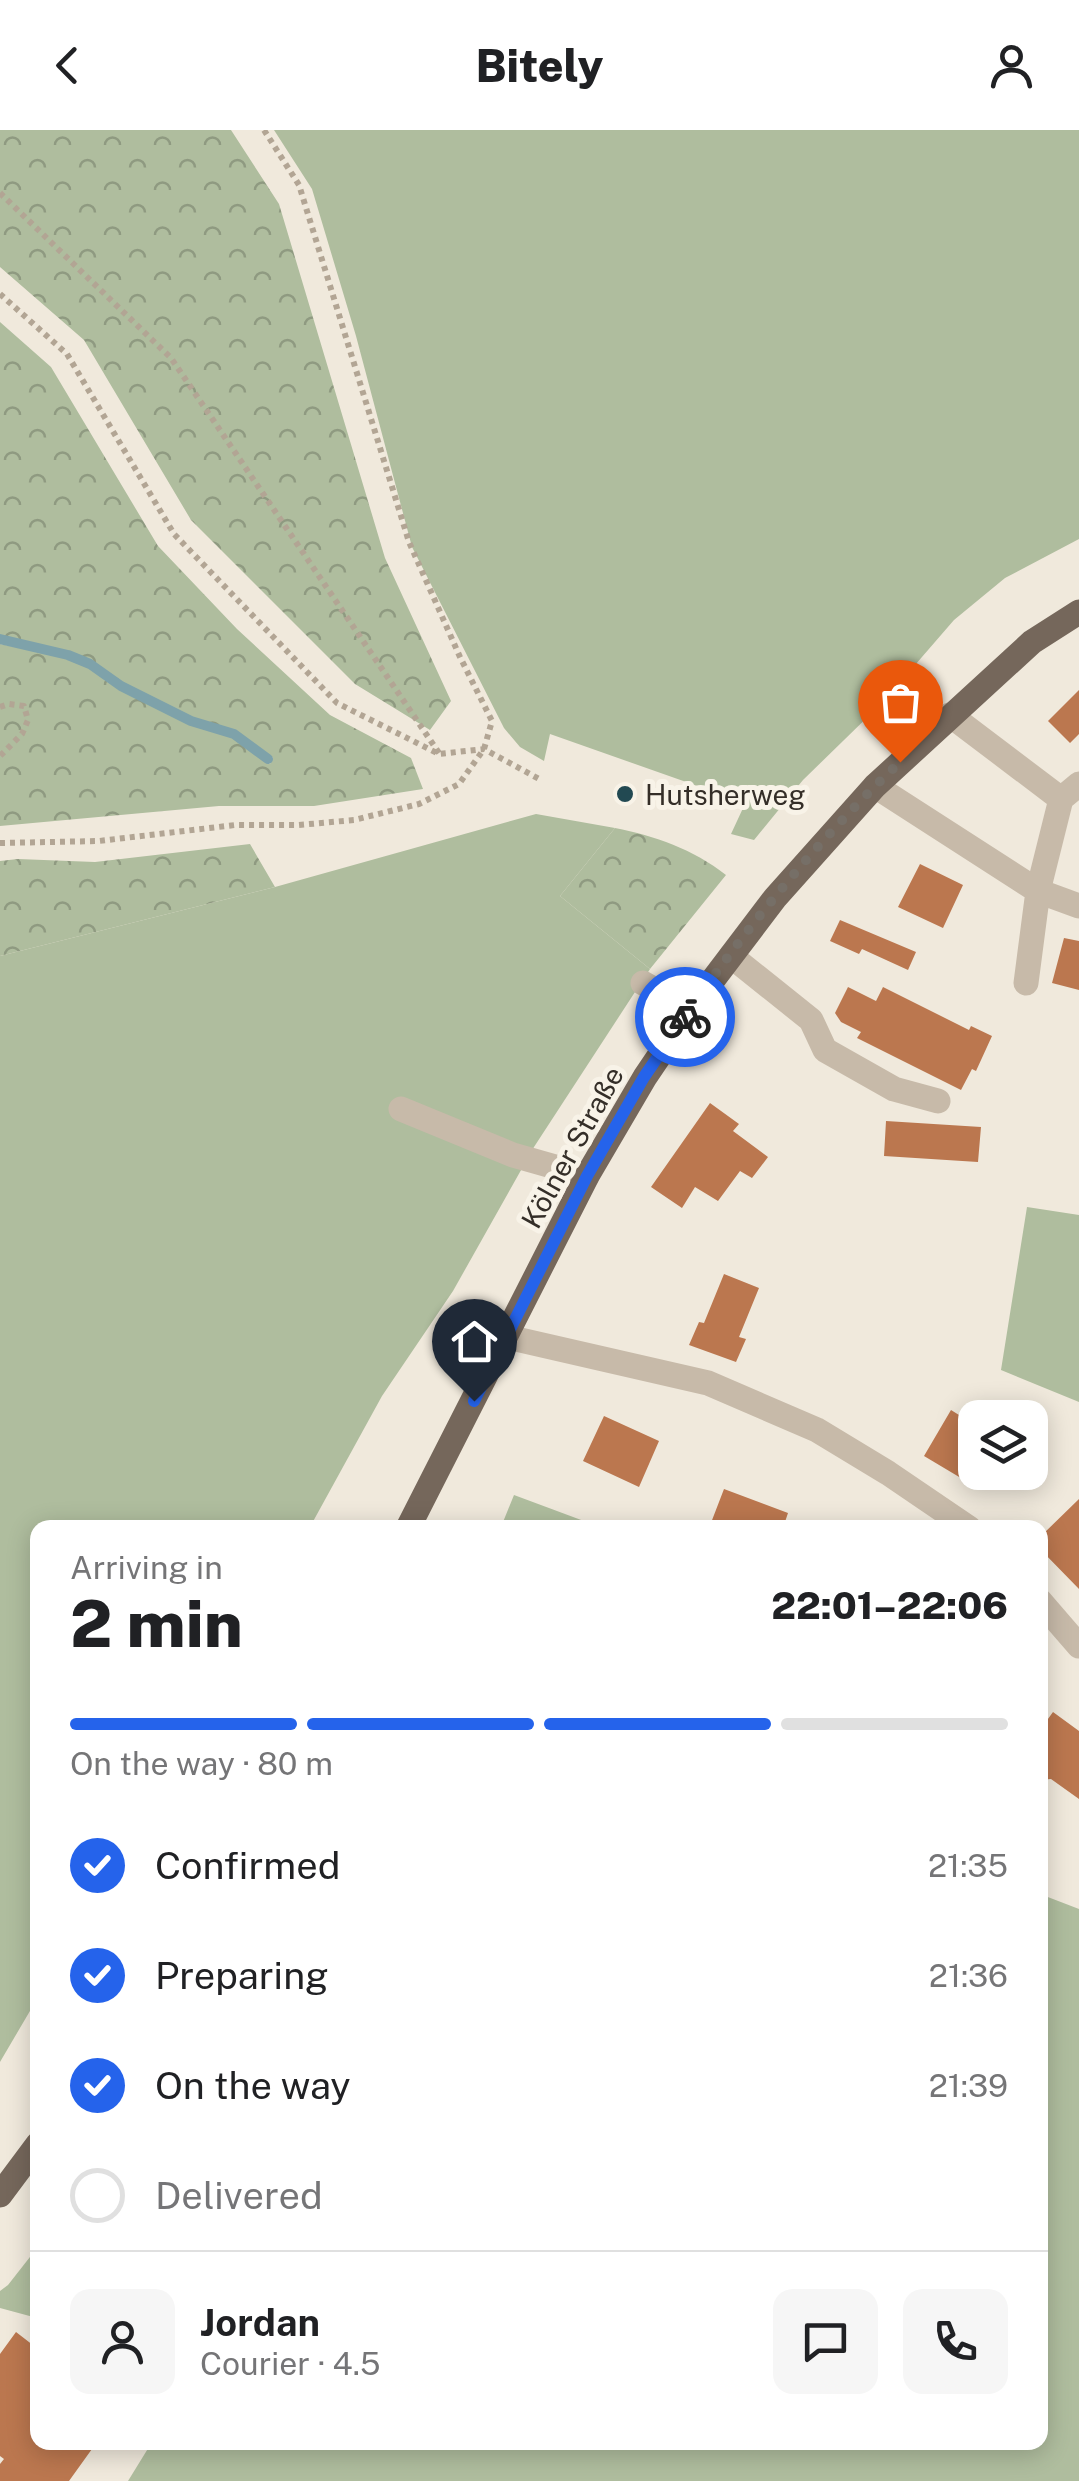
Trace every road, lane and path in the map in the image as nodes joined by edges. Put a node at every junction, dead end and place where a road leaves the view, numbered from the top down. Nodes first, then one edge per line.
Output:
1 (264, 130) edge
2 (0, 193) edge
3 (0, 294) edge
4 (1079, 612) edge
5 (0, 707) edge
6 (950, 715) junction
7 (484, 749) junction
8 (439, 754) junction
9 (0, 756) edge
10 (541, 780) dead end
11 (875, 786) junction
12 (1070, 791) edge
13 (0, 843) edge
14 (1038, 891) junction
15 (1079, 906) edge
16 (731, 956) junction
17 (643, 983) dead end
18 (1026, 984) dead end
19 (690, 1010) junction
20 (938, 1101) dead end
21 (401, 1109) dead end
22 (587, 1176) junction
23 (507, 1337) junction
24 (412, 1520) edge
25 (958, 1520) edge
26 (1048, 1610) edge
27 (1079, 1646) edge
28 (30, 2155) edge
29 (0, 2195) edge

1 - 7 path
2 - 8 path
3 - 8 path
4 - 6 main road, Kölner Straße
5 - 9 path
6 - 11 main road, Kölner Straße
6 - 12 street
7 - 8 path
7 - 10 path
7 - 13 path
11 - 14 street
11 - 16 main road, Kölner Straße
12 - 14 street
14 - 15 street
14 - 18 street
16 - 19 main road, Kölner Straße
16 - 20 street
17 - 19 street
19 - 22 main road, Kölner Straße
21 - 22 street
22 - 23 main road, Kölner Straße
23 - 24 main road, Kölner Straße
23 - 25 street
26 - 27 street
28 - 29 main road

